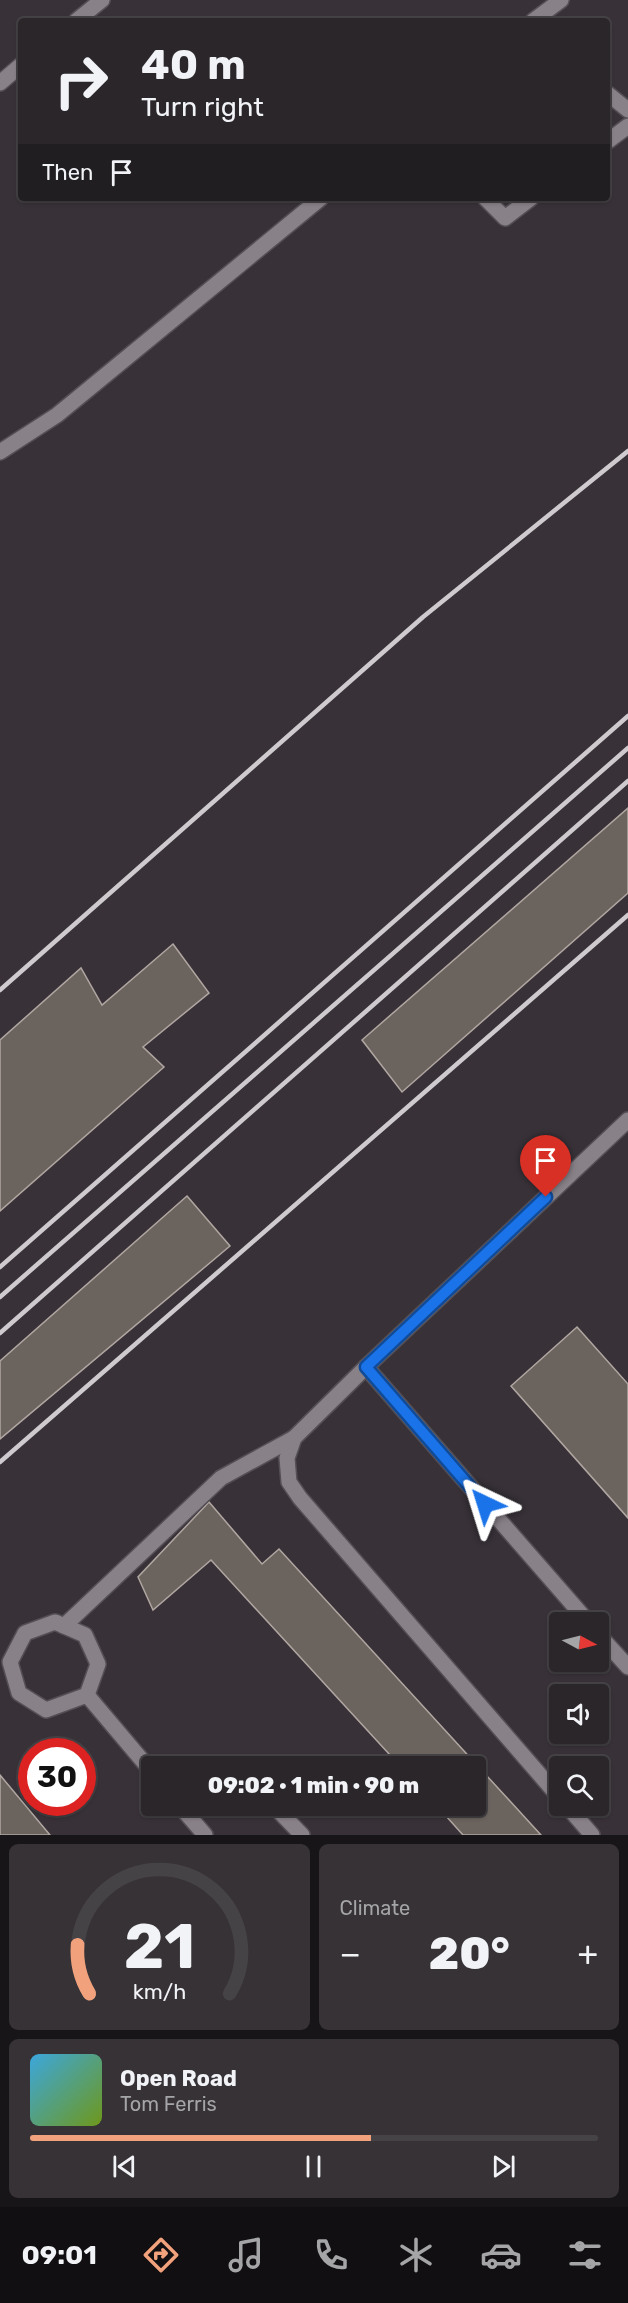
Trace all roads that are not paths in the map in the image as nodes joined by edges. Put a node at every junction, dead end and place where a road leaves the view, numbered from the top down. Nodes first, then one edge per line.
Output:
1 (102, 0) edge
2 (561, 0) edge
3 (80, 18) edge
4 (537, 18) edge
5 (18, 68) edge
6 (0, 83) edge
7 (610, 96) edge
8 (628, 110) edge
9 (628, 126) edge
10 (610, 140) edge
11 (317, 201) edge
12 (488, 201) edge
13 (527, 201) edge
14 (0, 452) edge
15 (628, 1120) edge
16 (366, 1367) junction
17 (294, 1437) junction
18 (579, 1612) edge
19 (64, 1626) junction
20 (609, 1646) edge
21 (5, 1665) edge
22 (628, 1667) edge
23 (87, 1695) junction
24 (141, 1759) edge
25 (549, 1785) edge
26 (189, 1816) edge
27 (284, 1816) edge
28 (576, 1816) edge
29 (205, 1835) edge
30 (302, 1835) edge
31 (592, 1835) edge

1 - 3 street
2 - 4 street
5 - 6 street
7 - 8 street
9 - 10 street
11 - 14 street
12 - 13 street
15 - 16 street
16 - 17 street
16 - 18 street
17 - 19 street
17 - 25 street
19 - 21 street
19 - 23 street
20 - 22 street
21 - 23 street
23 - 24 street
26 - 29 street
27 - 30 street
28 - 31 street

